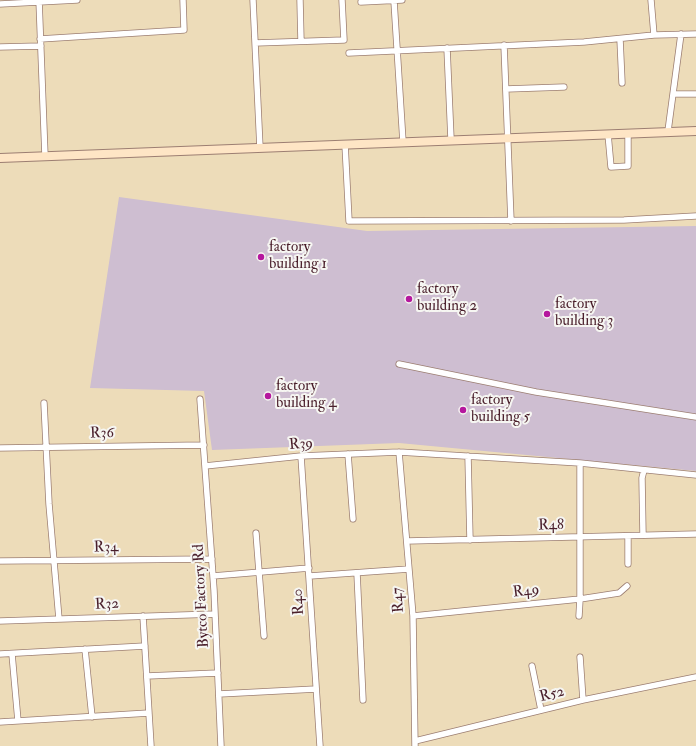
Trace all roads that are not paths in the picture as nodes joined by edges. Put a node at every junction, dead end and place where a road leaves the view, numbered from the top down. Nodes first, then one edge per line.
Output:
1 (77, 0) edge
2 (183, 0) edge
3 (254, 0) edge
4 (300, 0) edge
5 (342, 0) edge
6 (402, 0) edge
7 (651, 0) edge
8 (39, 1) edge
9 (394, 1) edge
10 (361, 2) dead end
11 (0, 4) edge
12 (681, 34) junction
13 (696, 34) edge
14 (654, 36) junction
15 (40, 39) junction
16 (620, 39) junction
17 (301, 41) junction
18 (255, 43) junction
19 (504, 45) junction
20 (41, 46) junction
21 (0, 47) edge
22 (447, 48) junction
23 (397, 50) junction
24 (349, 53) dead end
25 (622, 83) dead end
26 (564, 87) dead end
27 (506, 89) junction
28 (673, 94) junction
29 (696, 94) edge
30 (696, 130) edge
31 (668, 131) junction
32 (628, 133) junction
33 (608, 134) junction
34 (508, 138) junction
35 (451, 140) junction
36 (403, 142) junction
37 (345, 144) junction
38 (260, 148) junction
39 (45, 156) junction
40 (0, 158) edge
41 (696, 216) edge
42 (511, 221) junction
43 (399, 364) dead end
44 (200, 399) dead end
45 (44, 403) dead end
46 (696, 417) edge
47 (204, 445) junction
48 (45, 447) junction
49 (0, 448) edge
50 (399, 452) junction
51 (348, 454) junction
52 (300, 456) junction
53 (468, 456) junction
54 (580, 463) junction
55 (205, 466) junction
56 (644, 470) junction
57 (696, 475) edge
58 (352, 519) dead end
59 (256, 533) dead end
60 (696, 534) edge
61 (643, 535) junction
62 (628, 536) junction
63 (580, 537) junction
64 (470, 540) junction
65 (407, 541) junction
66 (212, 559) junction
67 (54, 560) junction
68 (0, 561) edge
69 (628, 564) dead end
70 (309, 568) junction
71 (409, 569) junction
72 (260, 572) junction
73 (357, 573) junction
74 (213, 576) junction
75 (310, 576) junction
76 (627, 586) dead end
77 (580, 599) junction
78 (215, 614) junction
79 (143, 616) junction
80 (413, 616) junction
81 (579, 616) dead end
82 (59, 619) junction
83 (0, 621) edge
84 (264, 636) dead end
85 (145, 646) junction
86 (86, 650) junction
87 (0, 654) edge
88 (12, 654) junction
89 (580, 657) dead end
90 (532, 666) dead end
91 (218, 673) junction
92 (147, 676) junction
93 (696, 677) edge
94 (316, 689) junction
95 (219, 694) junction
96 (363, 700) dead end
97 (584, 700) junction
98 (541, 710) junction
99 (149, 713) junction
100 (92, 717) junction
101 (18, 721) junction
102 (0, 722) edge
103 (415, 744) edge
104 (151, 746) edge
105 (221, 746) edge
106 (320, 746) edge

1 - 8 street
2 - 15 street
3 - 18 street
4 - 17 street
5 - 17 street
6 - 9 street
7 - 14 street
8 - 11 street
8 - 15 street
9 - 10 street
9 - 23 street
12 - 13 street
12 - 14 street
12 - 28 street
14 - 16 street
15 - 20 street
16 - 19 street
16 - 25 street
17 - 18 street
18 - 38 street
19 - 22 street
19 - 27 street
20 - 21 street
20 - 39 street
22 - 23 street
22 - 35 street
23 - 24 street
23 - 36 street
26 - 27 street
27 - 34 street
28 - 29 street
28 - 31 street
30 - 31 street
31 - 32 street
32 - 33 street
32 - 33 street
33 - 34 street
34 - 35 street
34 - 42 street
35 - 36 street
36 - 37 street
37 - 38 street
37 - 42 street
38 - 39 street
39 - 40 street
41 - 42 street
43 - 46 street
44 - 47 street, Bytco Factory Rd
45 - 48 street
47 - 48 street, R36
47 - 55 street, Bytco Factory Rd
48 - 49 street, R36
48 - 67 street
50 - 51 street, R39
50 - 53 street, R39
50 - 65 street, R47
51 - 52 street, R39
51 - 58 street
52 - 55 street, R39
52 - 70 street, R40
53 - 54 street, R39
53 - 64 street
54 - 56 street, R39
54 - 63 street
55 - 66 street, Bytco Factory Rd
56 - 57 street, R39
56 - 61 street
59 - 72 street
60 - 61 street, R48
61 - 62 street, R48
62 - 63 street, R48
62 - 69 street
63 - 64 street, R48
63 - 77 street
64 - 65 street, R48
65 - 71 street, R47
66 - 67 street, R34
66 - 74 street, Bytco Factory Rd
67 - 68 street, R34
67 - 82 street
70 - 72 street
70 - 75 street, R40
71 - 73 street
71 - 80 street, R47
72 - 74 street
72 - 84 street
73 - 75 street
73 - 96 street
74 - 78 street, Bytco Factory Rd
75 - 94 street, R40
76 - 77 street, R49
77 - 80 street, R49
77 - 81 street
78 - 79 street, R32
78 - 91 street, Bytco Factory Rd
79 - 82 street, R32
79 - 85 street
80 - 103 street, R47
82 - 83 street, R32
85 - 86 street
85 - 92 street
86 - 88 street
86 - 100 street
87 - 88 street
88 - 101 street
89 - 97 street
90 - 98 street
91 - 92 street
91 - 95 street, Bytco Factory Rd
92 - 99 street
93 - 97 street, R52
94 - 95 street
94 - 106 street, R40
95 - 105 street, Bytco Factory Rd
97 - 98 street, R52
98 - 103 street, R52
99 - 100 street
99 - 104 street
100 - 101 street
101 - 102 street

